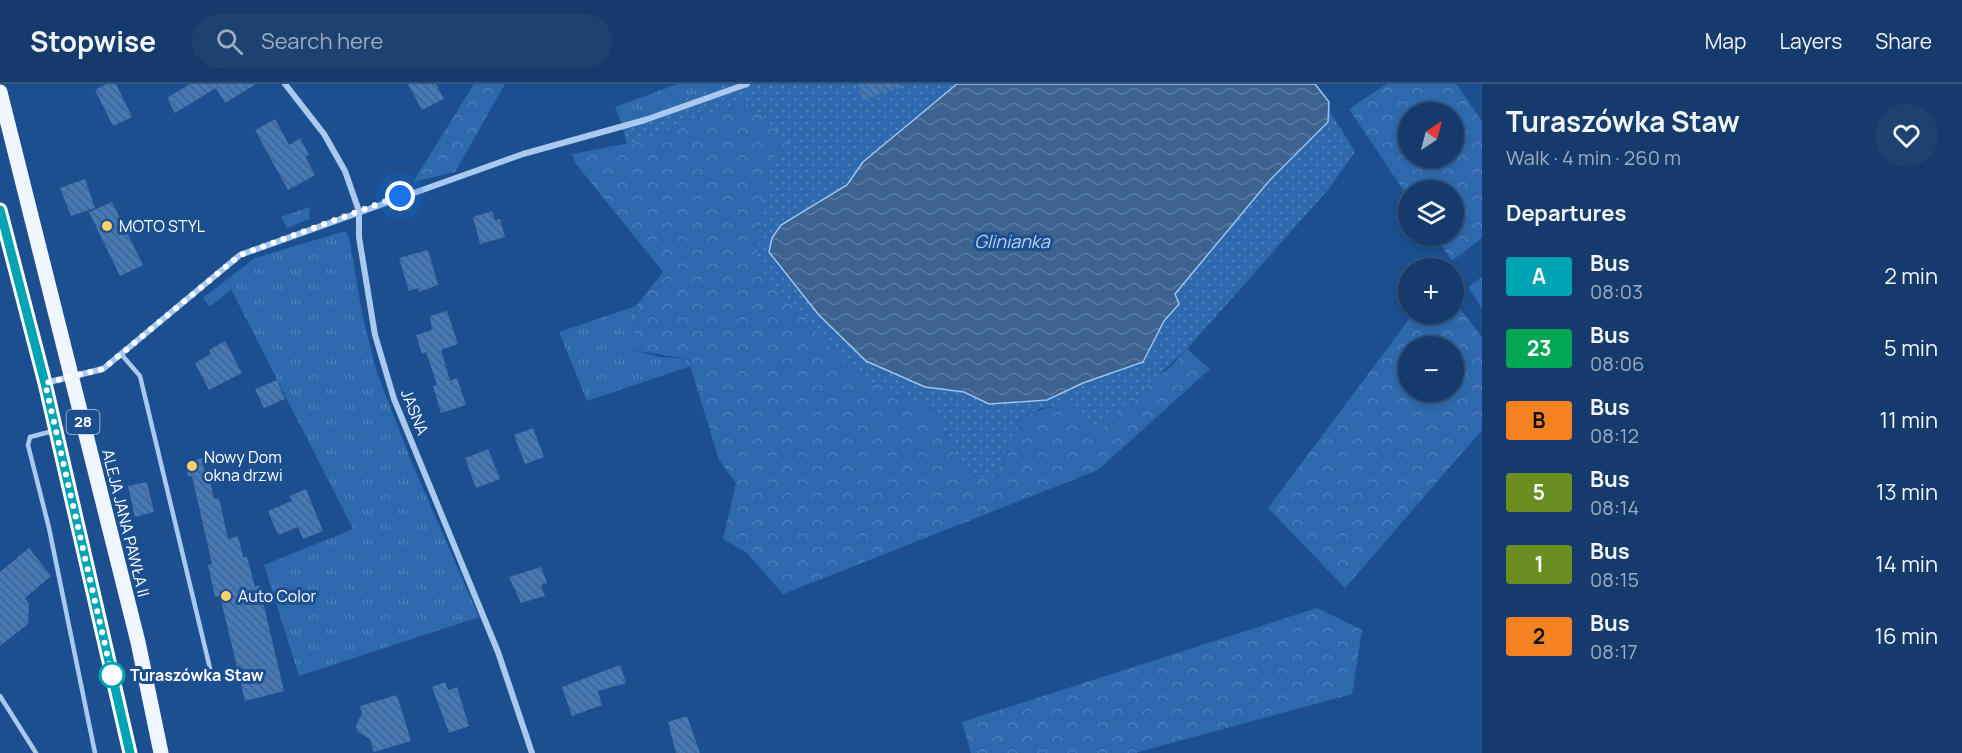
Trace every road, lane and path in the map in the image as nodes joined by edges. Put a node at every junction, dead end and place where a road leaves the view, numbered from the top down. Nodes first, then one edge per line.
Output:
1 (285, 84) edge
2 (747, 84) edge
3 (0, 92) edge
4 (0, 210) edge
5 (359, 210) junction
6 (122, 354) junction
7 (73, 376) junction
8 (45, 383) junction
9 (56, 431) junction
10 (213, 681) dead end
11 (0, 696) edge
12 (36, 753) edge
13 (95, 753) edge
14 (130, 753) edge
15 (160, 753) edge
16 (532, 753) edge

1 - 5 street, JASNA
2 - 5 street
3 - 7 main road, ALEJA JANA PAWŁA II / 28
4 - 8 main road, 28
5 - 6 street
5 - 16 street, JASNA
6 - 7 street
6 - 10 lane
7 - 8 street
7 - 15 main road, ALEJA JANA PAWŁA II / 28
8 - 9 main road, 28
9 - 13 lane
9 - 14 main road, 28
11 - 12 lane

